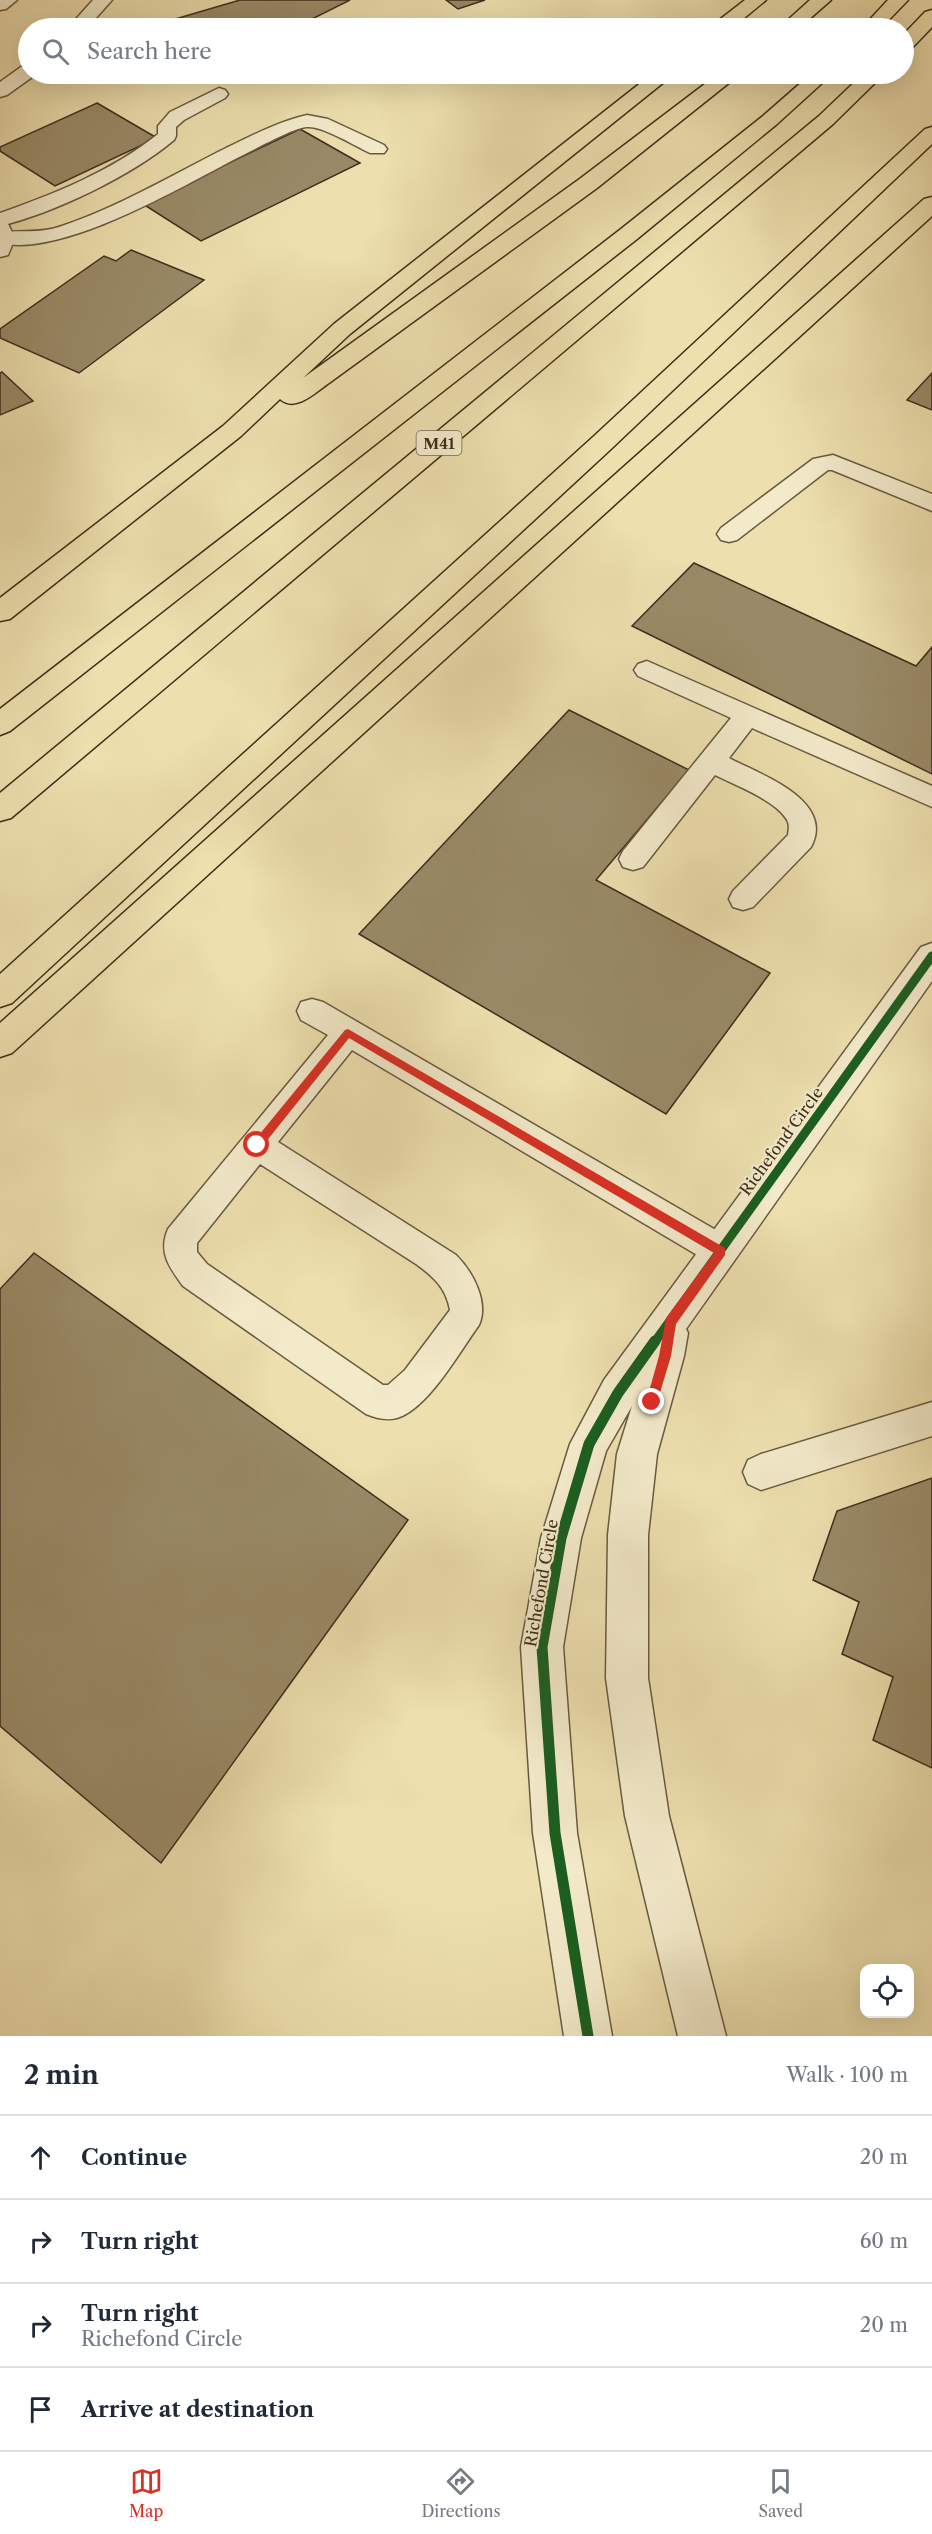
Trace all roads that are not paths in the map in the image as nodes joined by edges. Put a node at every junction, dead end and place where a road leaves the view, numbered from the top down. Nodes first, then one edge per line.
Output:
1 (8, 0) edge
2 (103, 0) edge
3 (757, 0) edge
4 (822, 0) edge
5 (899, 0) edge
6 (0, 5) edge
7 (932, 16) edge
8 (86, 18) edge
9 (734, 18) edge
10 (800, 18) edge
11 (881, 18) edge
12 (914, 34) edge
13 (18, 78) edge
14 (651, 84) edge
15 (717, 84) edge
16 (811, 84) edge
17 (864, 84) edge
18 (0, 91) edge
19 (219, 94) dead end
20 (932, 133) edge
21 (377, 149) dead end
22 (932, 204) edge
23 (1, 234) edge
24 (232, 431) junction
25 (932, 503) edge
26 (729, 534) dead end
27 (0, 612) edge
28 (647, 670) dead end
29 (748, 715) junction
30 (0, 724) edge
31 (711, 761) junction
32 (932, 797) edge
33 (0, 810) edge
34 (633, 859) dead end
35 (743, 899) dead end
36 (932, 956) edge
37 (0, 994) edge
38 (312, 1011) dead end
39 (348, 1033) junction
40 (0, 1042) edge
41 (257, 1145) junction
42 (721, 1251) junction
43 (670, 1322) junction
44 (932, 1419) edge
45 (761, 1472) dead end
46 (588, 2036) edge
47 (702, 2036) edge

1 - 6 lane
2 - 8 street
3 - 9 highway
4 - 10 highway
5 - 11 highway
7 - 12 highway
13 - 18 street
14 - 24 highway
15 - 24 highway
16 - 30 highway
17 - 33 highway, M41
19 - 23 lane
20 - 37 highway
21 - 23 lane
22 - 40 highway
24 - 27 highway
25 - 26 lane
28 - 29 lane
29 - 31 lane
29 - 32 lane
31 - 34 lane
31 - 35 lane
36 - 42 street, Richefond Circle
38 - 39 lane
39 - 41 lane
39 - 42 lane
41 - 41 lane
42 - 43 street, Richefond Circle
43 - 46 street, Richefond Circle
43 - 47 street, Richefond Circle
44 - 45 lane

